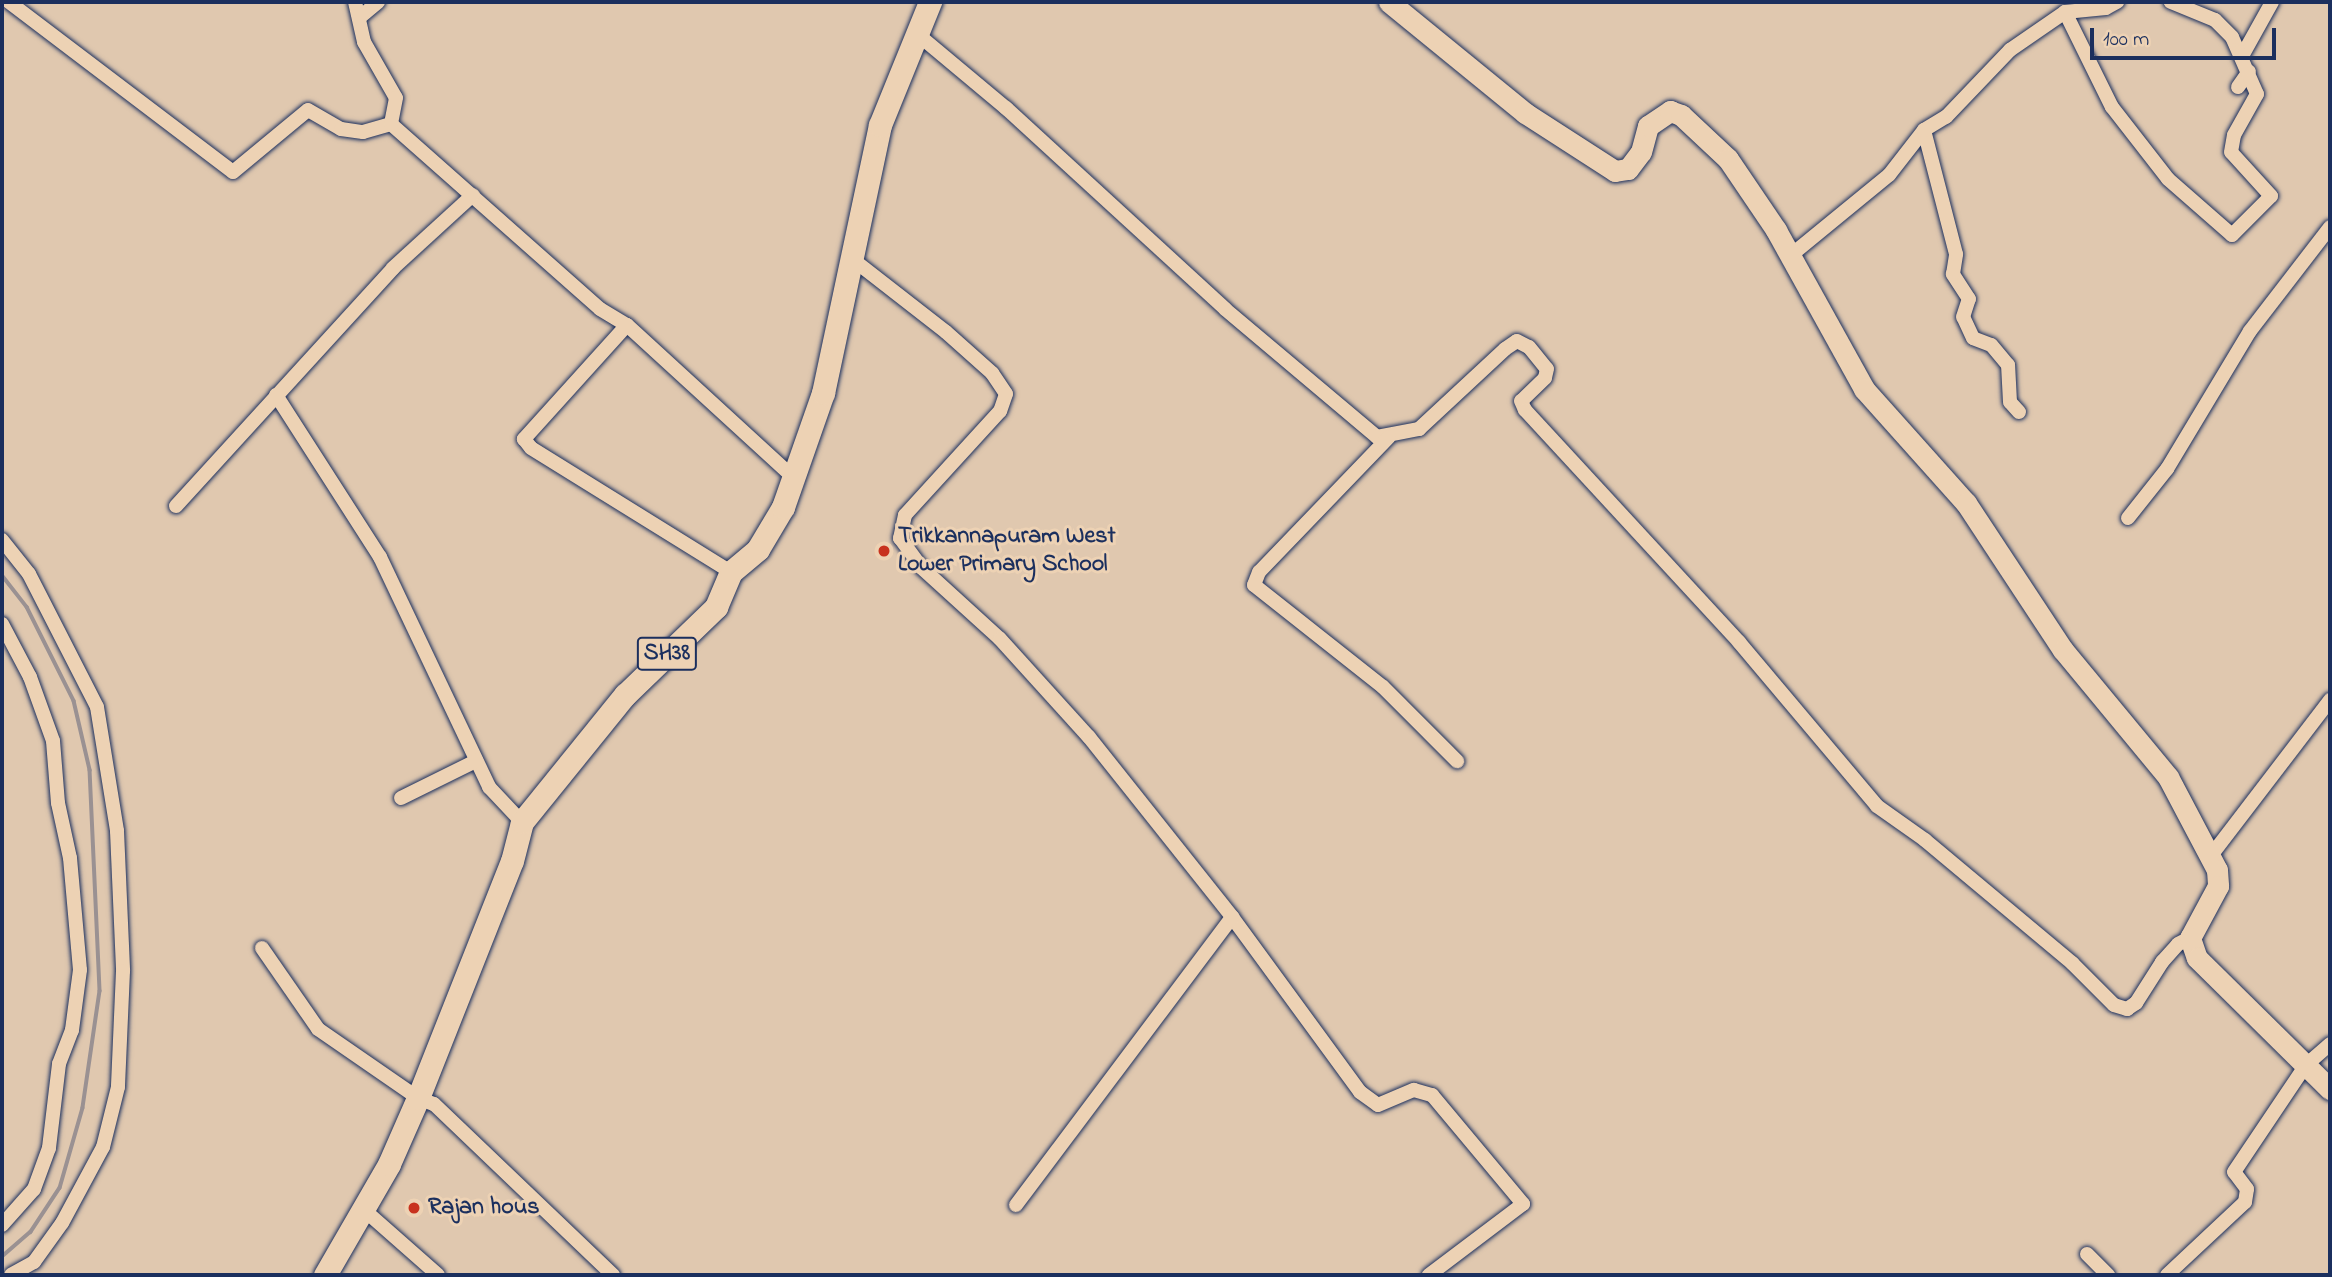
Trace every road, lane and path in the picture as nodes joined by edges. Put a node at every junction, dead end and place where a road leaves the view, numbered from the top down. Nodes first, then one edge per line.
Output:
1 (9, 2) edge
2 (355, 2) edge
3 (378, 2) edge
4 (930, 2) edge
5 (1389, 2) edge
6 (2117, 2) edge
7 (2171, 2) edge
8 (2272, 2) edge
9 (2064, 12) junction
10 (359, 18) junction
11 (915, 32) junction
12 (2242, 56) junction
13 (2249, 71) junction
14 (2238, 87) dead end
15 (391, 124) junction
16 (1924, 130) junction
17 (473, 195) junction
18 (2330, 228) edge
19 (1790, 256) junction
20 (852, 258) junction
21 (627, 325) junction
22 (275, 395) junction
23 (2020, 412) dead end
24 (1389, 437) junction
25 (794, 478) junction
26 (176, 506) dead end
27 (2128, 518) dead end
28 (2, 540) edge
29 (731, 572) junction
30 (2, 624) edge
31 (2330, 700) edge
32 (476, 761) junction
33 (1457, 761) dead end
34 (401, 798) dead end
35 (522, 822) junction
36 (2210, 857) junction
37 (1232, 917) junction
38 (2190, 939) junction
39 (262, 948) dead end
40 (2330, 1044) edge
41 (2306, 1065) junction
42 (2330, 1089) edge
43 (418, 1098) junction
44 (1016, 1205) dead end
45 (362, 1208) junction
46 (2, 1225) edge
47 (2087, 1254) dead end
48 (11, 1275) edge
49 (325, 1275) edge
50 (438, 1275) edge
51 (613, 1275) edge
52 (1429, 1275) edge
53 (2108, 1275) edge
54 (2167, 1275) edge

1 - 15 street
2 - 10 street
3 - 10 street
4 - 11 main road, SH38
5 - 19 street
6 - 9 street
7 - 12 street
8 - 12 street
9 - 13 street
9 - 16 street
10 - 15 street
11 - 20 main road, SH38
11 - 24 street
12 - 13 street
13 - 14 street
15 - 17 street
16 - 19 street
16 - 23 street
17 - 21 street
17 - 22 street
18 - 27 street
19 - 36 street
20 - 25 main road, SH38
20 - 37 street
21 - 25 street
21 - 29 street
22 - 26 street
22 - 32 street
24 - 33 street
24 - 38 street
25 - 29 main road, SH38
28 - 48 street
29 - 35 main road, SH38
30 - 46 street
31 - 36 street
32 - 34 street
32 - 35 street
35 - 43 main road, SH38
36 - 38 street
37 - 44 street
37 - 52 street
38 - 41 street
39 - 43 street
40 - 41 street
41 - 42 street
41 - 54 street
43 - 45 main road, SH38
43 - 51 street
45 - 49 main road, SH38
45 - 50 street
47 - 53 street

